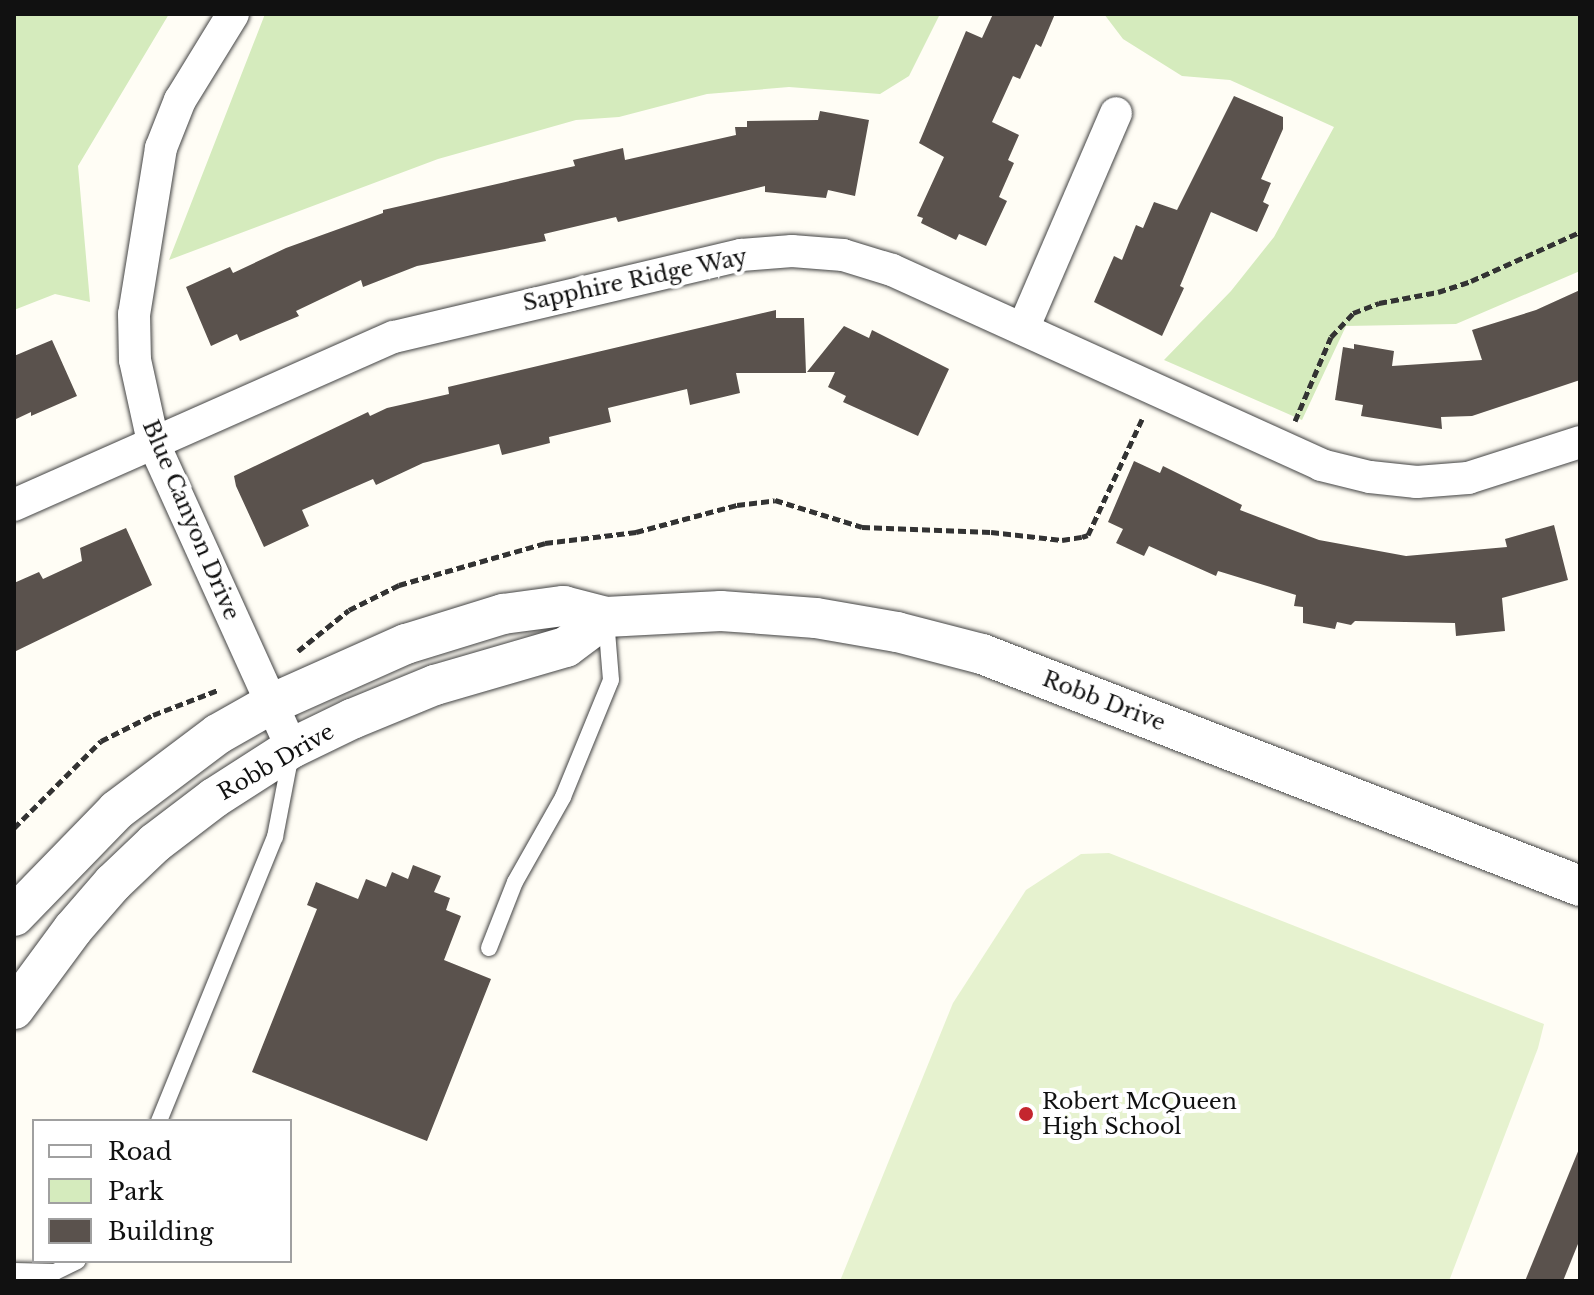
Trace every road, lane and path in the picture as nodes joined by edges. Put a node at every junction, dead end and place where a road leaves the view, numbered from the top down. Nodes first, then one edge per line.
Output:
1 (233, 14) edge
2 (1116, 113) dead end
3 (1580, 232) edge
4 (1023, 329) junction
5 (153, 442) junction
6 (1580, 442) edge
7 (1287, 449) junction
8 (14, 505) edge
9 (606, 617) junction
10 (271, 704) junction
11 (292, 748) junction
12 (1580, 886) edge
13 (14, 916) edge
14 (489, 948) dead end
15 (14, 1009) edge
16 (160, 1119) edge
17 (74, 1263) edge
18 (14, 1271) edge

1 - 5 street, Blue Canyon Drive
2 - 4 street
3 - 7 path
4 - 5 street, Sapphire Ridge Way
4 - 7 street, Sapphire Ridge Way
5 - 8 street, Sapphire Ridge Way
5 - 10 street, Blue Canyon Drive
6 - 7 street, Sapphire Ridge Way
9 - 10 street, Robb Drive
9 - 11 street, Robb Drive
9 - 12 street, Robb Drive
9 - 14 lane
10 - 11 street, Blue Canyon Drive
10 - 13 street, Robb Drive
11 - 15 street, Robb Drive
11 - 16 lane
17 - 18 lane

